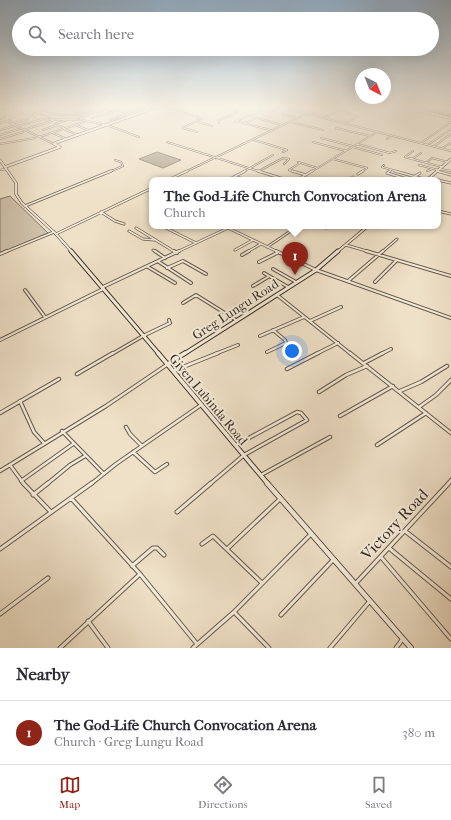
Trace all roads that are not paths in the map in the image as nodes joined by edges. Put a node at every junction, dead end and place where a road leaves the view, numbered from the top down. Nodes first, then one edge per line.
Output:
1 (34, 138) edge
2 (42, 138) edge
3 (257, 138) edge
4 (321, 138) dead end
5 (366, 138) edge
6 (401, 138) edge
7 (428, 138) edge
8 (438, 138) edge
9 (445, 138) edge
10 (66, 139) edge
11 (253, 140) junction
12 (434, 141) junction
13 (167, 142) dead end
14 (313, 142) dead end
15 (439, 142) junction
16 (451, 142) edge
17 (421, 143) junction
18 (0, 144) edge
19 (54, 144) junction
20 (357, 144) junction
21 (428, 145) junction
22 (434, 146) junction
23 (353, 147) junction
24 (442, 148) junction
25 (346, 151) junction
26 (396, 151) dead end
27 (413, 151) dead end
28 (451, 151) edge
29 (283, 152) dead end
30 (421, 153) dead end
31 (273, 155) dead end
32 (382, 155) dead end
33 (216, 157) junction
34 (333, 158) junction
35 (411, 159) junction
36 (0, 160) edge
37 (115, 160) dead end
38 (450, 161) edge
39 (426, 163) junction
40 (284, 164) dead end
41 (384, 165) dead end
42 (419, 165) dead end
43 (5, 168) junction
44 (250, 168) junction
45 (317, 168) junction
46 (434, 169) junction
47 (439, 169) junction
48 (0, 170) edge
49 (392, 170) junction
50 (259, 171) junction
51 (427, 171) dead end
52 (451, 172) edge
53 (420, 173) dead end
54 (358, 174) dead end
55 (306, 175) junction
56 (451, 175) edge
57 (236, 176) edge
58 (415, 176) junction
59 (174, 177) edge
60 (278, 177) edge
61 (302, 177) edge
62 (400, 177) edge
63 (419, 177) edge
64 (430, 177) edge
65 (441, 181) edge
66 (451, 183) edge
67 (149, 189) edge
68 (25, 206) junction
69 (451, 209) edge
70 (101, 212) junction
71 (441, 212) edge
72 (447, 213) junction
73 (451, 214) edge
74 (124, 224) dead end
75 (136, 228) dead end
76 (168, 229) edge
77 (226, 229) edge
78 (230, 229) edge
79 (294, 229) edge
80 (364, 229) edge
81 (129, 231) dead end
82 (55, 233) junction
83 (150, 236) junction
84 (143, 239) junction
85 (397, 239) dead end
86 (155, 240) junction
87 (253, 240) junction
88 (196, 243) junction
89 (261, 244) junction
90 (344, 245) junction
91 (267, 247) junction
92 (153, 250) dead end
93 (235, 250) dead end
94 (277, 252) junction
95 (177, 253) junction
96 (0, 254) edge
97 (242, 255) dead end
98 (379, 255) junction
99 (165, 258) junction
100 (397, 260) junction
101 (158, 262) junction
102 (258, 262) dead end
103 (148, 267) junction
104 (167, 268) junction
105 (273, 269) dead end
106 (316, 270) junction
107 (264, 273) dead end
108 (206, 274) dead end
109 (269, 276) junction
110 (451, 276) edge
111 (296, 282) junction
112 (347, 282) junction
113 (375, 282) dead end
114 (175, 283) dead end
115 (191, 283) dead end
116 (253, 286) dead end
117 (288, 287) junction
118 (103, 288) junction
119 (25, 290) dead end
120 (276, 294) junction
121 (183, 303) dead end
122 (341, 307) dead end
123 (45, 317) junction
124 (304, 317) junction
125 (451, 318) edge
126 (169, 320) dead end
127 (236, 320) junction
128 (310, 321) junction
129 (273, 330) junction
130 (143, 336) junction
131 (260, 336) dead end
132 (0, 340) edge
133 (338, 343) junction
134 (238, 345) dead end
135 (391, 349) dead end
136 (267, 352) dead end
137 (168, 364) junction
138 (364, 364) junction
139 (367, 366) junction
140 (447, 366) dead end
141 (287, 369) dead end
142 (173, 371) junction
143 (77, 374) dead end
144 (59, 379) dead end
145 (451, 380) edge
146 (394, 386) junction
147 (400, 391) junction
148 (319, 392) dead end
149 (20, 401) junction
150 (201, 405) junction
151 (419, 407) junction
152 (426, 412) junction
153 (0, 413) edge
154 (340, 416) dead end
155 (126, 427) dead end
156 (62, 432) junction
157 (451, 433) edge
158 (330, 437) dead end
159 (44, 442) junction
160 (73, 444) junction
161 (235, 445) junction
162 (377, 445) dead end
163 (142, 446) junction
164 (133, 452) junction
165 (85, 456) junction
166 (244, 456) junction
167 (10, 464) junction
168 (166, 464) dead end
169 (0, 471) edge
170 (104, 474) junction
171 (261, 475) junction
172 (451, 480) edge
173 (21, 481) junction
174 (33, 495) junction
175 (71, 498) junction
176 (280, 499) junction
177 (51, 512) junction
178 (177, 512) dead end
179 (405, 531) junction
180 (311, 534) junction
181 (202, 544) dead end
182 (0, 548) edge
183 (389, 548) junction
184 (227, 549) junction
185 (164, 555) dead end
186 (381, 556) junction
187 (333, 560) junction
188 (132, 566) junction
189 (451, 566) edge
190 (140, 574) junction
191 (48, 578) dead end
192 (262, 583) junction
193 (355, 584) junction
194 (451, 599) edge
195 (370, 601) junction
196 (234, 612) junction
197 (0, 614) edge
198 (282, 615) dead end
199 (88, 622) junction
200 (403, 639) junction
201 (451, 639) edge
202 (195, 647) edge
203 (60, 648) edge
204 (108, 648) edge
205 (269, 648) edge
206 (330, 648) edge
207 (396, 648) edge
208 (411, 648) edge

1 - 18 street
2 - 19 street
3 - 11 street
4 - 23 street
5 - 20 street
6 - 17 street
7 - 17 street
8 - 12 street
9 - 15 street
10 - 19 street
11 - 29 street
11 - 33 street
12 - 15 street
12 - 21 street
13 - 33 street
14 - 25 street
15 - 22 street
16 - 24 street
17 - 21 street
19 - 43 street
20 - 23 street
20 - 26 street
21 - 22 street
22 - 24 street
23 - 25 street
23 - 32 street
24 - 28 street
25 - 34 street
27 - 35 street
30 - 35 street
31 - 44 street
33 - 44 street
33 - 59 street
34 - 45 street
34 - 54 street
35 - 39 street
36 - 43 street, Given Lubinda Road
37 - 68 street
38 - 39 street
38 - 47 street
39 - 47 street
40 - 50 street
41 - 49 street
42 - 46 street
43 - 48 street
43 - 68 street, Given Lubinda Road
44 - 50 street
44 - 57 street
45 - 55 street
45 - 55 street
46 - 47 street
46 - 51 street
47 - 52 street
47 - 56 street
47 - 64 street
49 - 58 street
49 - 62 street
50 - 60 street
53 - 58 street
55 - 61 street
58 - 63 street
65 - 66 street
67 - 70 street
68 - 82 street, Given Lubinda Road
69 - 72 street
70 - 74 street
70 - 82 street
71 - 72 street
72 - 73 street
75 - 83 street
76 - 88 street
77 - 88 street
78 - 87 street
79 - 91 street
80 - 90 street, Greg Lungu Road
81 - 84 street
82 - 96 street
82 - 118 street, Given Lubinda Road
83 - 84 street
83 - 86 street
84 - 86 street
85 - 98 street
86 - 95 street
87 - 89 street
87 - 93 street
88 - 95 street
89 - 91 street
89 - 97 street
90 - 98 street
90 - 106 street, Greg Lungu Road
91 - 94 street
92 - 99 street
94 - 102 street
94 - 106 street
95 - 99 street
98 - 100 street
98 - 112 street
99 - 101 street
100 - 110 street
100 - 113 street
101 - 103 street
101 - 104 street
103 - 114 street
103 - 118 street
104 - 108 street
104 - 115 street
105 - 111 street
106 - 111 street, Greg Lungu Road
106 - 112 street
107 - 109 street
109 - 116 street
109 - 117 street
111 - 117 street, Greg Lungu Road
112 - 125 street
117 - 120 street, Greg Lungu Road
118 - 123 street
118 - 130 street, Given Lubinda Road
119 - 123 street
120 - 124 street
120 - 127 street, Greg Lungu Road
121 - 127 street
122 - 128 street
123 - 132 street
124 - 128 street
124 - 129 street
126 - 130 street
127 - 137 street, Greg Lungu Road
128 - 133 street
129 - 131 street
129 - 136 street
130 - 137 street, Given Lubinda Road
130 - 143 street
133 - 138 street
133 - 141 street
134 - 142 street
135 - 138 street
137 - 142 street, Given Lubinda Road
137 - 156 street
138 - 139 street
139 - 146 street
139 - 148 street
140 - 147 street
142 - 150 street, Given Lubinda Road
144 - 149 street
145 - 151 street
146 - 147 street
146 - 154 street
147 - 151 street
149 - 153 street
149 - 159 street
150 - 161 street, Given Lubinda Road
150 - 163 street
151 - 152 street
152 - 157 street
152 - 162 street
155 - 163 street
156 - 159 street
156 - 160 street
158 - 171 street
159 - 167 street
160 - 165 street
160 - 173 street
161 - 166 street, Given Lubinda Road
161 - 166 street
163 - 164 street
164 - 168 street
164 - 170 street
165 - 170 street
165 - 174 street
166 - 171 street, Given Lubinda Road
166 - 178 street
167 - 169 street
167 - 173 street
170 - 175 street
171 - 176 street, Given Lubinda Road
172 - 179 street, Victory Road
173 - 174 street
174 - 177 street
175 - 177 street
175 - 188 street
176 - 180 street, Given Lubinda Road
176 - 184 street
177 - 182 street
179 - 183 street, Victory Road
179 - 189 street
180 - 187 street, Given Lubinda Road
180 - 192 street
181 - 184 street
183 - 186 street, Victory Road
183 - 194 street
184 - 192 street
185 - 188 street
186 - 193 street, Victory Road
186 - 201 street
187 - 193 street, Given Lubinda Road
187 - 198 street
188 - 190 street
190 - 199 street
190 - 202 street
191 - 197 street
192 - 196 street
193 - 195 street, Given Lubinda Road
195 - 200 street, Given Lubinda Road
195 - 206 street
196 - 202 street
196 - 205 street
199 - 203 street
199 - 204 street
200 - 207 street
200 - 208 street, Given Lubinda Road

